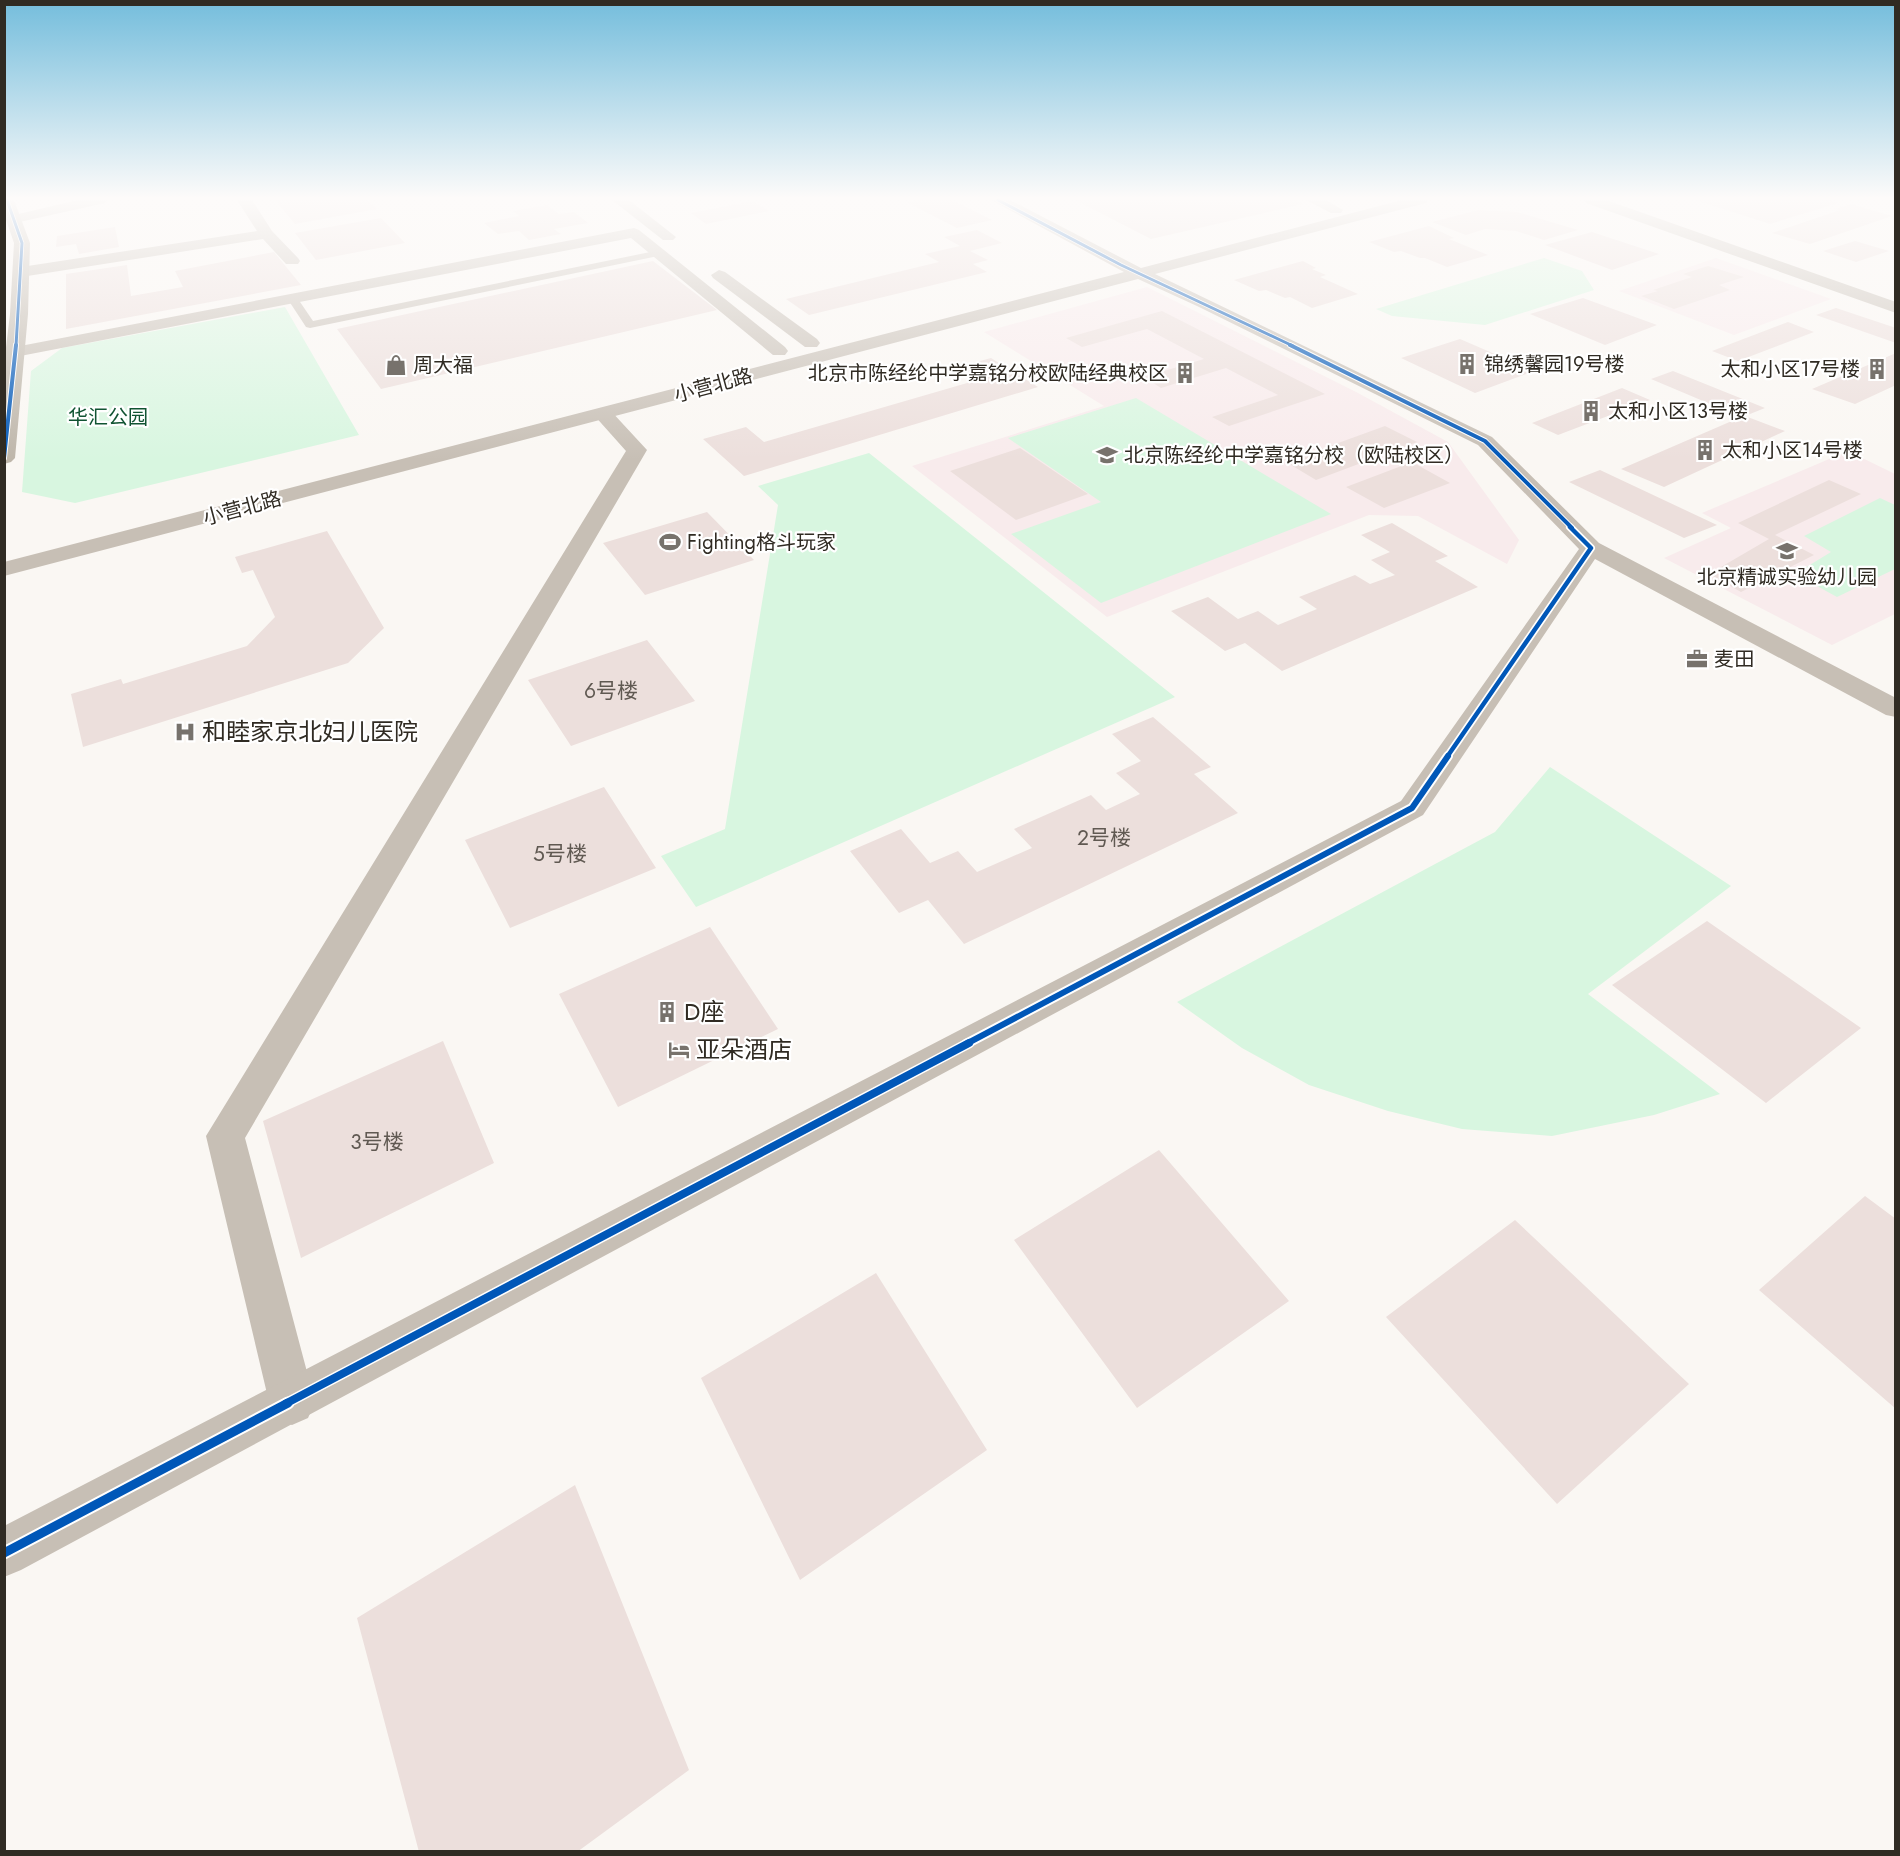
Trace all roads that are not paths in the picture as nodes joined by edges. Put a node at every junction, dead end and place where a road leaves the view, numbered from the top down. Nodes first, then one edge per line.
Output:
1 (20, 287) edge
2 (351, 287) edge
3 (496, 287) edge
4 (701, 287) edge
5 (734, 287) edge
6 (1055, 287) edge
7 (1067, 287) edge
8 (1169, 287) edge
9 (1836, 287) edge
10 (1869, 287) edge
11 (1896, 296) edge
12 (292, 298) junction
13 (407, 299) dead end
14 (1896, 308) edge
15 (388, 309) junction
16 (811, 343) junction
17 (779, 351) junction
18 (15, 352) junction
19 (603, 414) junction
20 (385, 451) dead end
21 (4, 458) edge
22 (1591, 548) junction
23 (4, 569) edge
24 (1896, 709) edge
25 (292, 1402) junction
26 (4, 1553) edge

1 - 18 main road
2 - 12 street
3 - 15 lane
4 - 17 street
5 - 16 street
6 - 16 street, 小营北路
7 - 19 street, 小营北路
8 - 22 street
9 - 14 street
10 - 11 street
12 - 15 lane
12 - 18 street
13 - 15 lane
16 - 17 street, 小营北路
17 - 20 street, 小营北路
18 - 21 main road
19 - 23 street, 小营北路
19 - 25 street
22 - 24 street
22 - 25 street
25 - 26 street

